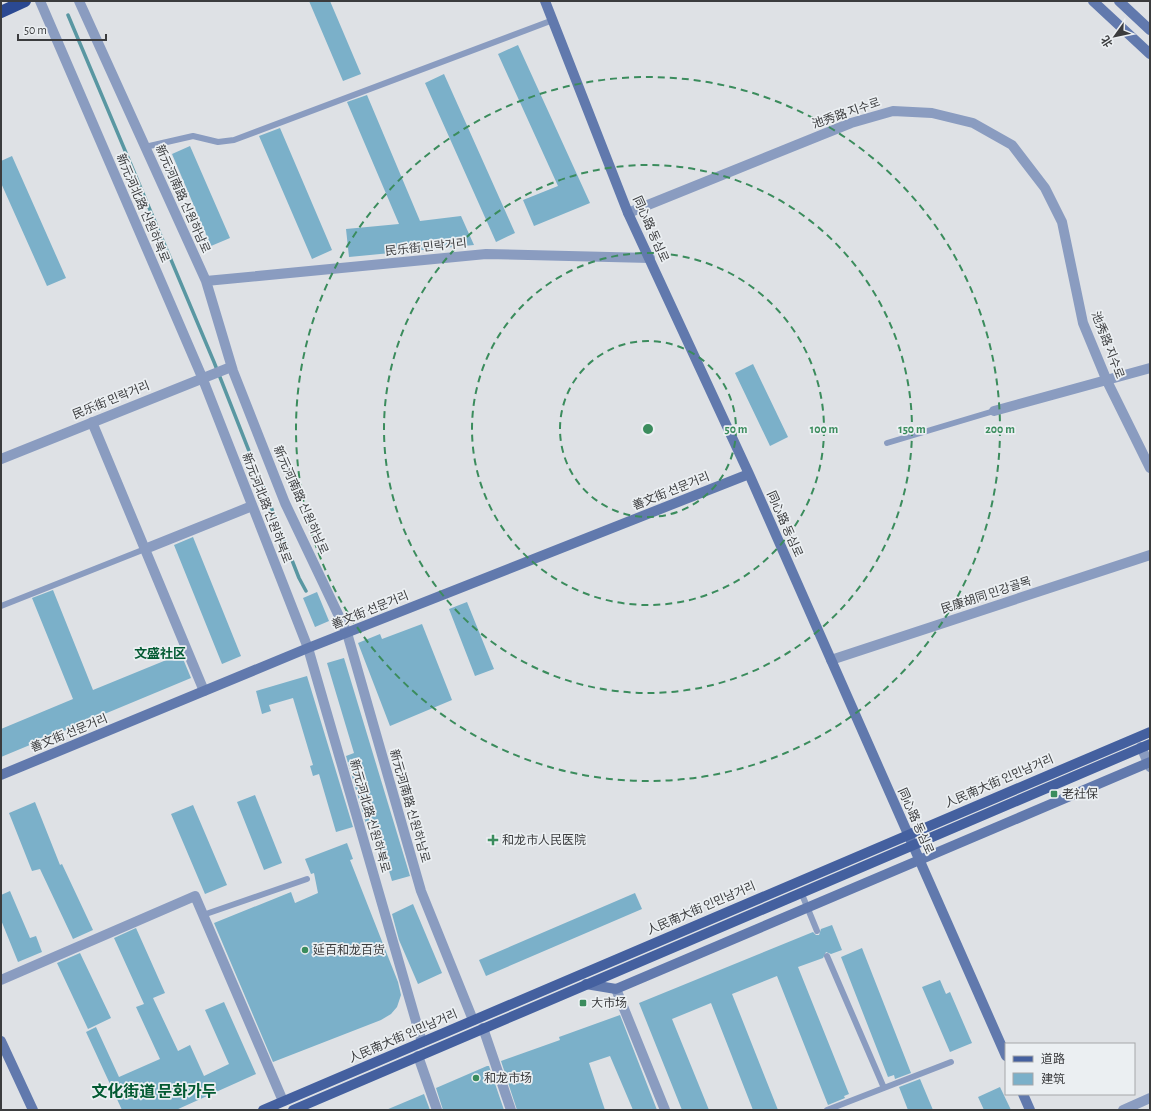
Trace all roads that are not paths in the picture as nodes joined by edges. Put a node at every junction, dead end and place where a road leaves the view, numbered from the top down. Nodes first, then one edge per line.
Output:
1 (25, 1) edge
2 (40, 1) edge
3 (79, 1) edge
4 (545, 1) edge
5 (1093, 1) edge
6 (1119, 1) edge
7 (1, 12) edge
8 (553, 20) junction
9 (1150, 30) edge
10 (1150, 54) edge
11 (145, 147) junction
12 (628, 213) junction
13 (650, 258) junction
14 (206, 281) junction
15 (228, 368) junction
16 (1150, 368) edge
17 (206, 376) junction
18 (1107, 381) junction
19 (994, 411) joint
20 (92, 422) junction
21 (887, 443) dead end
22 (1, 458) edge
23 (1150, 468) edge
24 (749, 474) junction
25 (252, 506) junction
26 (145, 549) junction
27 (1150, 555) edge
28 (1, 606) edge
29 (347, 633) junction
30 (308, 648) junction
31 (831, 660) junction
32 (204, 691) junction
33 (1150, 732) edge
34 (1146, 746) edge
35 (1149, 764) edge
36 (1, 775) edge
37 (907, 834) junction
38 (912, 844) junction
39 (919, 860) junction
40 (307, 879) dead end
41 (801, 892) junction
42 (807, 908) junction
43 (203, 914) junction
44 (817, 931) dead end
45 (827, 956) dead end
46 (1, 980) edge
47 (586, 984) junction
48 (616, 989) junction
49 (473, 1020) junction
50 (483, 1028) junction
51 (1, 1041) edge
52 (422, 1042) junction
53 (1005, 1054) edge
54 (418, 1056) junction
55 (951, 1062) dead end
56 (884, 1088) junction
57 (1023, 1095) edge
58 (1150, 1098) edge
59 (284, 1101) junction
60 (33, 1110) edge
61 (263, 1110) edge
62 (293, 1110) edge
63 (437, 1110) edge
64 (512, 1110) edge
65 (665, 1110) edge
66 (827, 1110) edge
67 (1030, 1110) edge
68 (1123, 1110) edge

1 - 7 highway
2 - 17 street, 新元河北路 신원하북로
3 - 11 street, 新元河南路 신원하남로
4 - 8 street, 同心路 동심로
5 - 10 street
6 - 9 street
8 - 11 lane
8 - 12 street, 同心路 동심로
11 - 14 street, 新元河南路 신원하남로
12 - 13 street, 同心路 동심로
12 - 18 street, 池秀路 지수로
13 - 14 street, 民乐街 민락거리
13 - 24 street, 同心路 동심로
14 - 15 street, 新元河南路 신원하남로
15 - 17 street, 民乐街 민락거리
15 - 29 street, 新元河南路 신원하남로
16 - 18 street
17 - 20 street, 民乐街 민락거리
17 - 25 street, 新元河北路 신원하북로
18 - 19 street
18 - 23 street, 池秀路 지수로
19 - 21 lane
20 - 22 street, 民乐街 민락거리
20 - 26 street
24 - 29 street, 善文街 선문거리
24 - 31 street, 同心路 동심로
25 - 26 street
25 - 30 street, 新元河北路 신원하북로
26 - 28 lane
26 - 32 street
27 - 31 street, 民康胡同 민강골목
29 - 30 street, 善文街 선문거리
29 - 49 street, 新元河南路 신원하남로
30 - 32 street, 善文街 선문거리
30 - 52 street, 新元河北路 신원하북로
31 - 37 street, 同心路 동심로
32 - 36 street, 善文街 선문거리
33 - 37 main road, 人民南大街 인민남거리
34 - 35 street
34 - 38 main road, 人民南大街 인민남거리
35 - 39 street
37 - 38 street, 同心路 동심로
37 - 49 main road, 人民南大街 인민남거리
38 - 39 street, 同心路 동심로
38 - 41 main road, 人民南大街 인민남거리
39 - 42 street
39 - 53 street, 同心路 동심로
40 - 43 lane
41 - 42 lane
41 - 47 main road, 人民南大街 인민남거리
42 - 44 lane
42 - 48 street
43 - 46 street
43 - 59 street
45 - 56 lane
47 - 48 street
47 - 50 main road, 人民南大街 인민남거리
48 - 65 street
49 - 52 main road, 人民南大街 인민남거리
50 - 54 main road, 人民南大街 인민남거리
50 - 64 street
51 - 60 street
52 - 59 main road, 人民南大街 인민남거리
54 - 62 main road, 人民南大街 인민남거리
54 - 63 street
55 - 56 lane
56 - 66 lane
57 - 67 street
58 - 68 street
59 - 61 main road, 人民南大街 인민남거리

